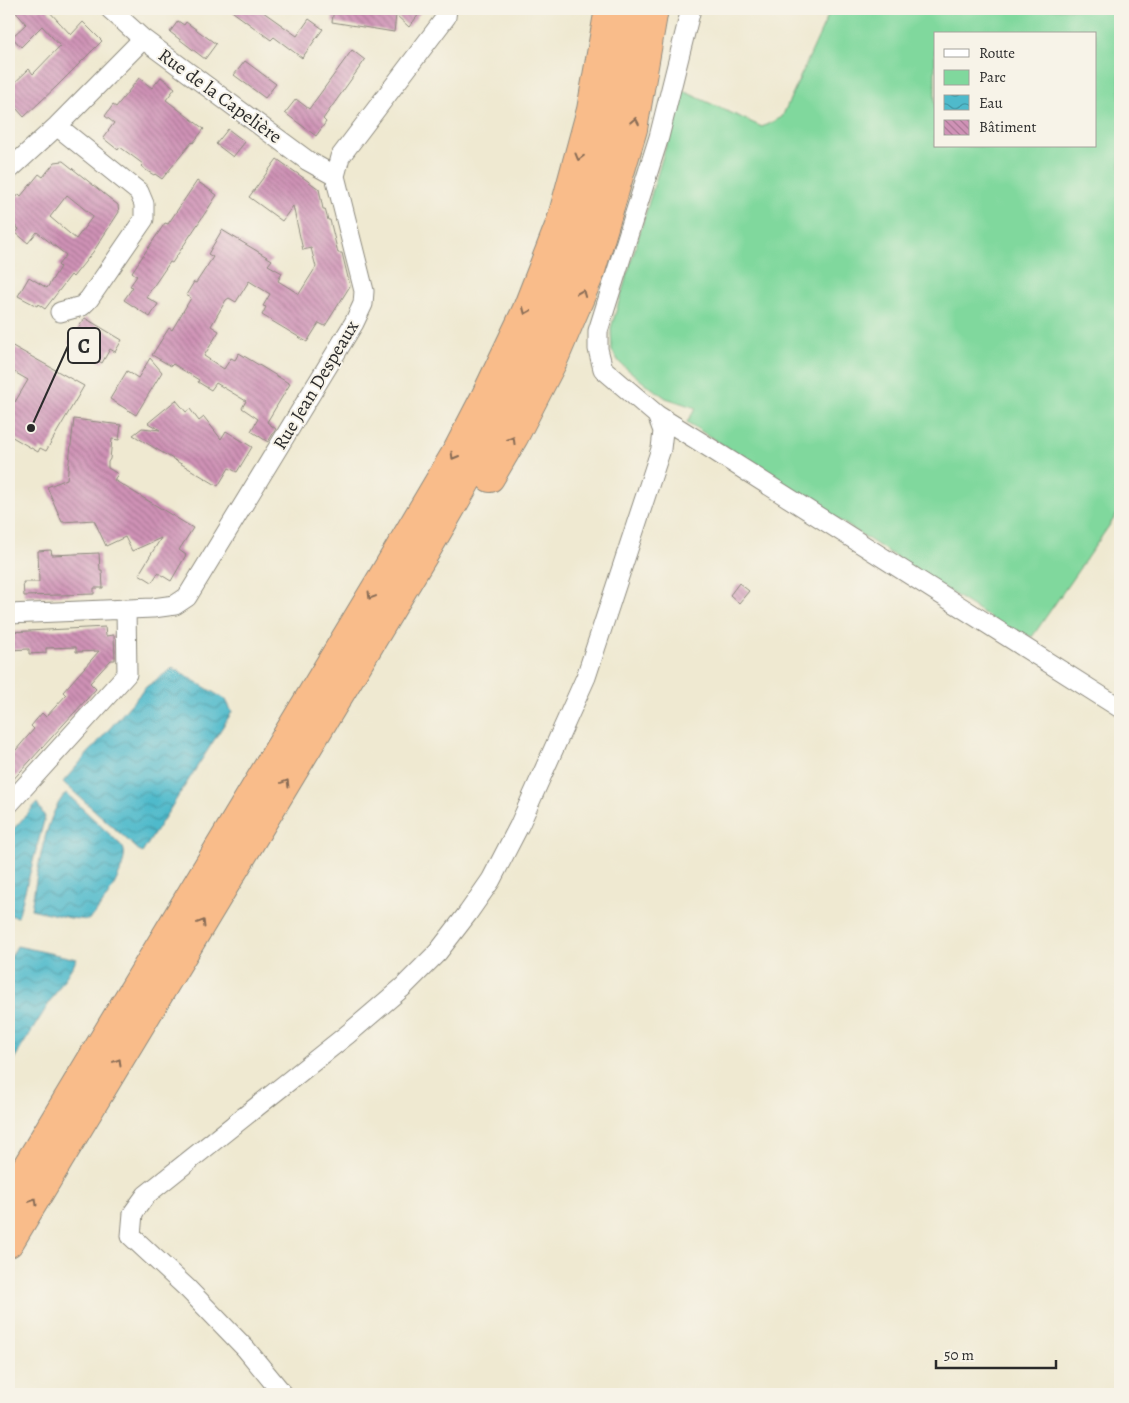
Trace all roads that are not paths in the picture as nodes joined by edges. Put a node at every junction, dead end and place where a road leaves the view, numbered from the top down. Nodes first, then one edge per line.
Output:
1 (110, 9) edge
2 (447, 9) edge
3 (601, 9) edge
4 (609, 9) edge
5 (634, 9) edge
6 (654, 9) edge
7 (691, 9) edge
8 (143, 39) junction
9 (591, 110) junction
10 (57, 126) junction
11 (9, 170) edge
12 (335, 176) junction
13 (60, 312) dead end
14 (657, 415) junction
15 (126, 609) junction
16 (9, 614) edge
17 (1120, 708) edge
18 (329, 712) junction
19 (9, 804) edge
20 (9, 1196) edge
21 (9, 1242) edge
22 (283, 1394) edge

1 - 8 street, Rue de la Capelière
2 - 12 street
3 - 9 highway
4 - 9 highway
5 - 18 highway
18 -> 6 highway
7 - 14 street
8 - 10 street
8 - 12 street, Rue de la Capelière
9 -> 20 highway
10 - 11 street
10 - 13 street
12 - 15 street, Rue Jean Despeaux
14 - 17 street
14 - 22 street
15 - 16 street, Rue Jean Despeaux
15 - 19 street
21 -> 18 highway

